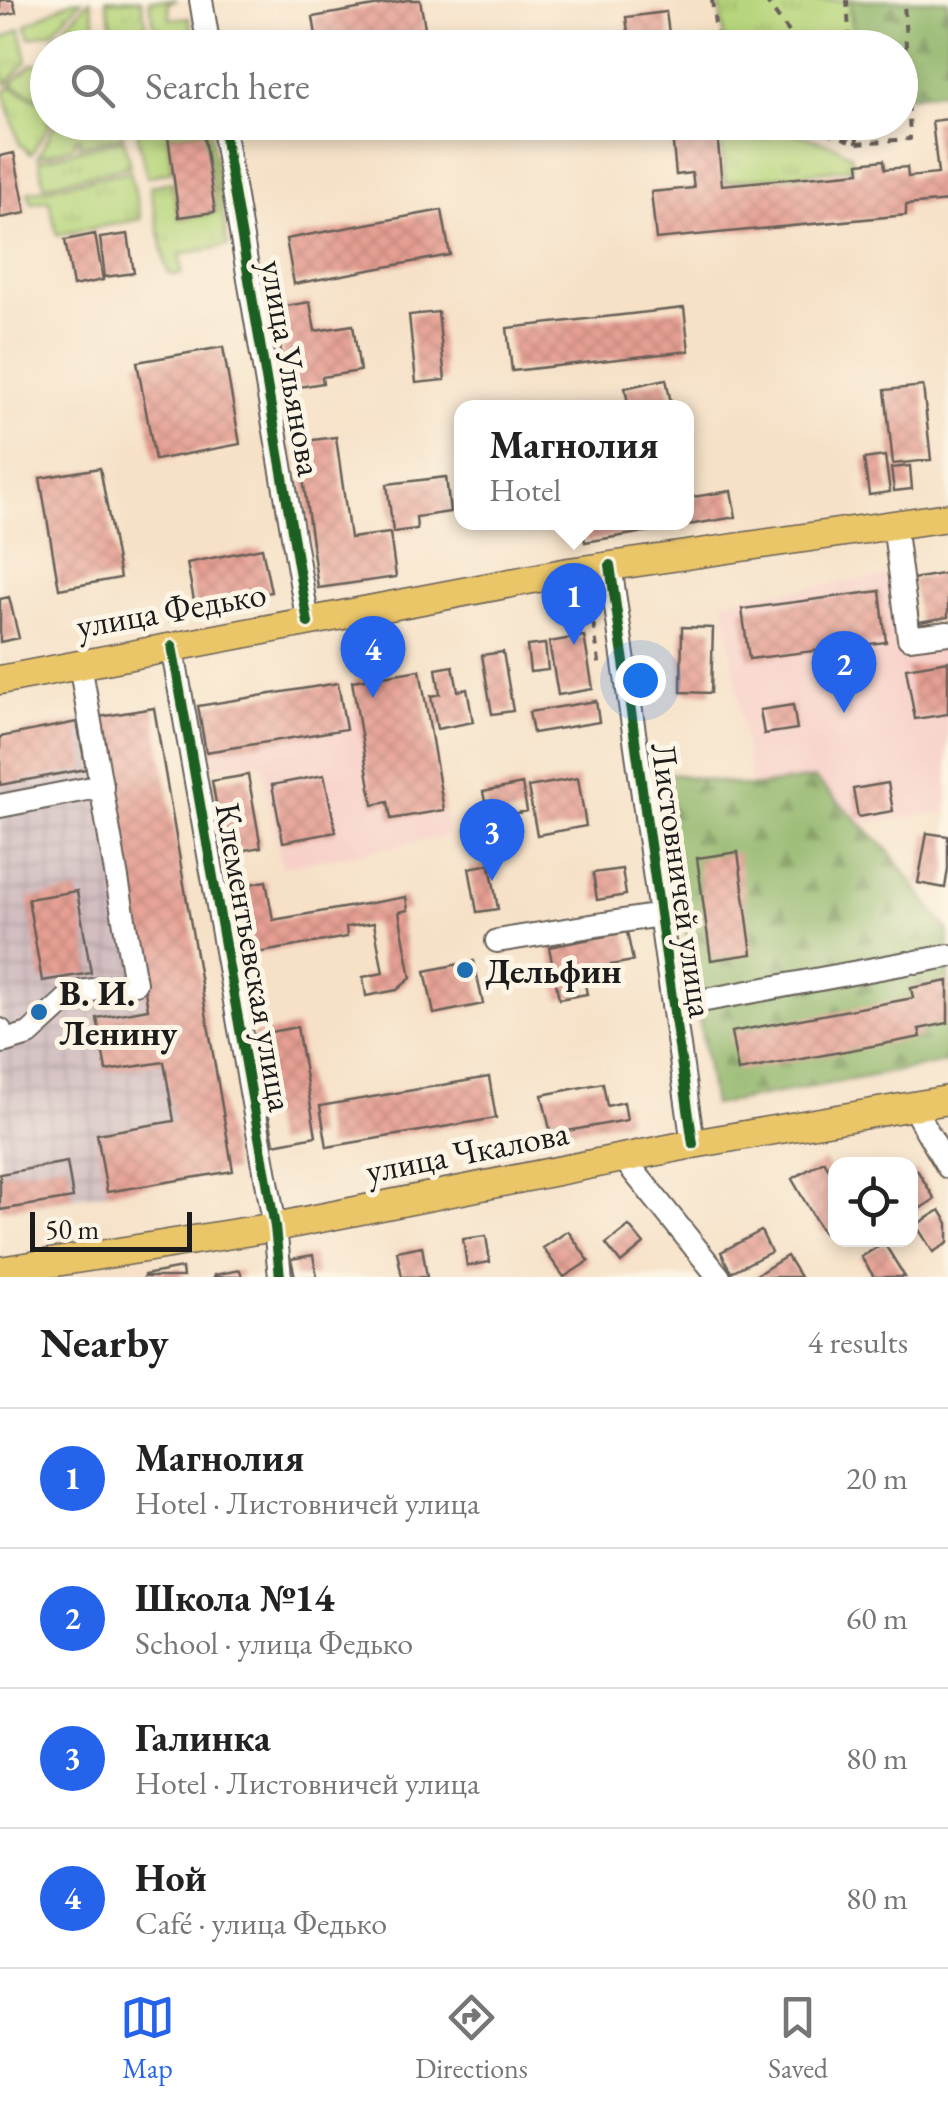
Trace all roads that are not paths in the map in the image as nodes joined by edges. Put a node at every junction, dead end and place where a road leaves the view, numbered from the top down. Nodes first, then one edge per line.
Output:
1 (202, 0) edge
2 (207, 30) edge
3 (225, 140) edge
4 (948, 517) edge
5 (894, 524) junction
6 (610, 565) junction
7 (308, 622) junction
8 (948, 632) edge
9 (172, 646) junction
10 (80, 664) junction
11 (0, 680) edge
12 (102, 786) junction
13 (0, 806) edge
14 (660, 916) junction
15 (497, 941) dead end
16 (948, 956) edge
17 (673, 1006) junction
18 (0, 1030) edge
19 (948, 1100) edge
20 (913, 1107) junction
21 (693, 1144) junction
22 (623, 1158) junction
23 (948, 1167) edge
24 (275, 1227) junction
25 (0, 1272) edge
26 (280, 1277) edge
27 (719, 1277) edge

1 - 2 street
3 - 7 street, улица Ульянова
4 - 5 main road, улица Федько
5 - 6 main road, улица Федько
5 - 8 street
6 - 7 main road, улица Федько
6 - 14 street, Листовничей улица
7 - 9 main road, улица Федько
9 - 10 main road, улица Федько
9 - 24 street, Клементьевская улица
10 - 11 main road, улица Федько
10 - 12 street
12 - 13 street
12 - 18 street
14 - 15 street
14 - 17 street, Листовничей улица
16 - 17 street
17 - 21 street, Листовничей улица
19 - 20 main road, улица Чкалова
20 - 21 main road, улица Чкалова
20 - 23 street
21 - 22 main road, улица Чкалова
22 - 24 main road, улица Чкалова
22 - 27 street
24 - 25 main road, улица Чкалова
24 - 26 street, Клементьевская улица

